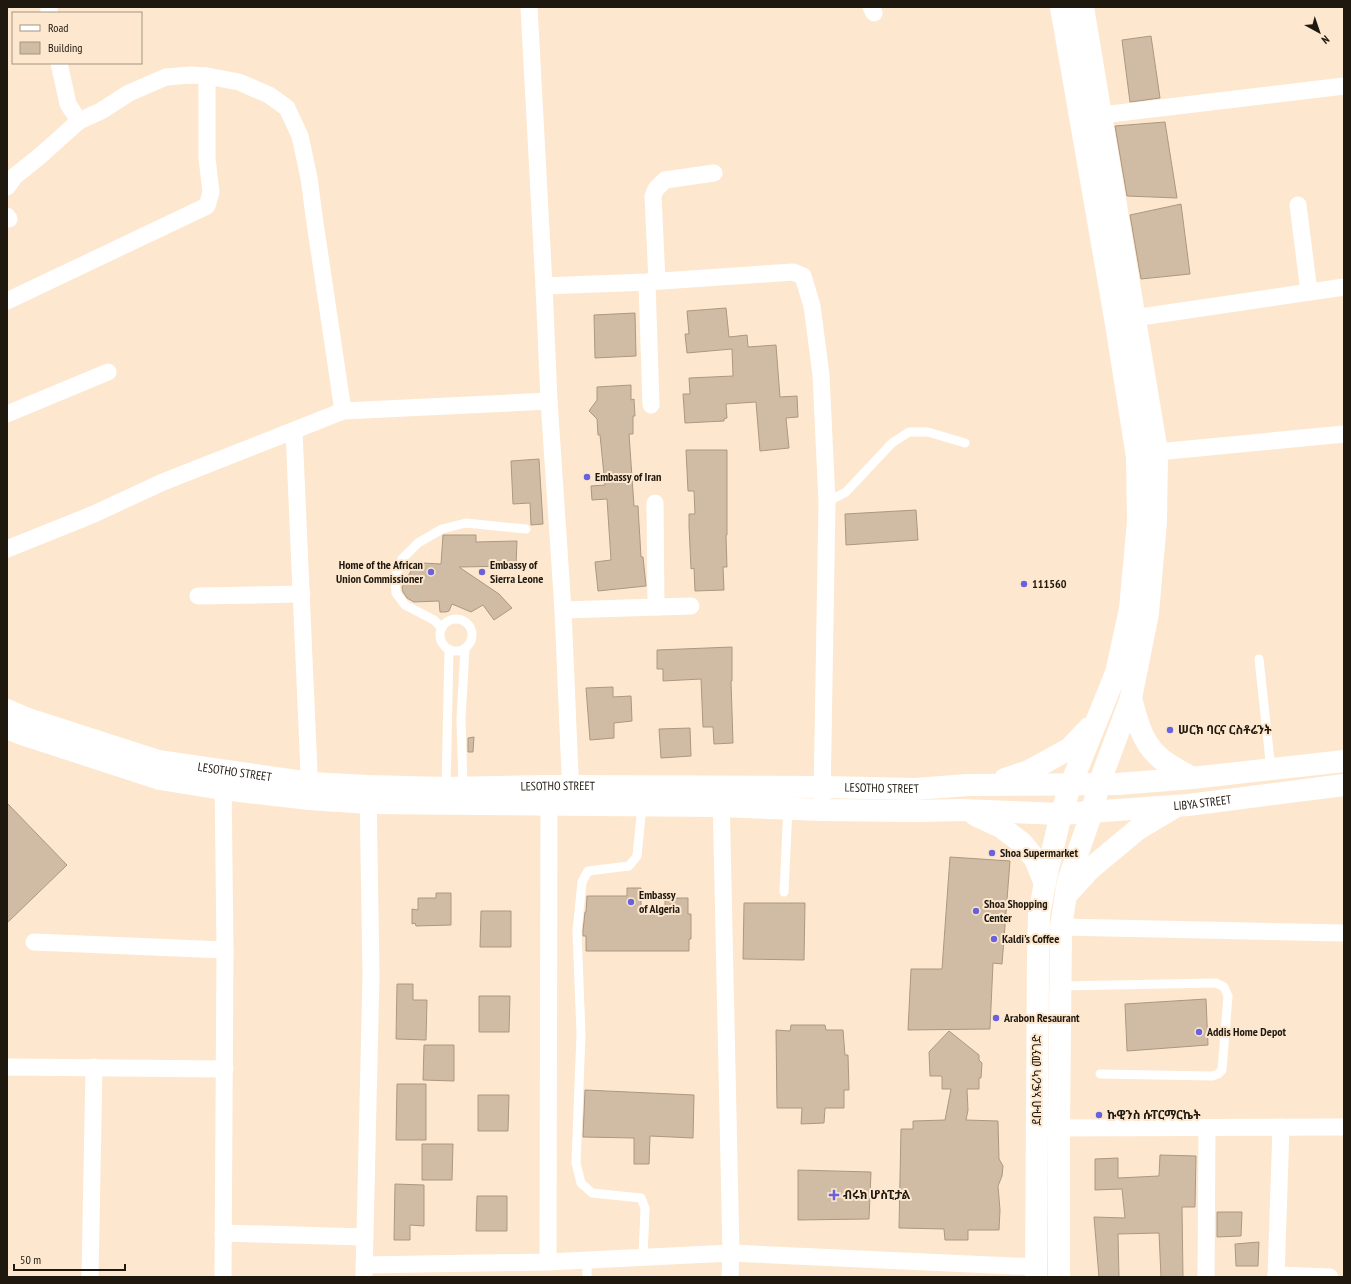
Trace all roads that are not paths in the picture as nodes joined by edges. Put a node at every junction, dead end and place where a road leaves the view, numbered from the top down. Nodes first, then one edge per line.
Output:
1 (529, 7) edge
2 (1060, 7) edge
3 (1083, 7) edge
4 (59, 64) edge
5 (207, 76) junction
6 (1344, 86) edge
7 (1102, 115) junction
8 (79, 121) junction
9 (714, 173) dead end
10 (7, 187) edge
11 (1298, 205) dead end
12 (652, 282) junction
13 (544, 286) junction
14 (1344, 287) edge
15 (1309, 292) junction
16 (7, 301) edge
17 (1134, 318) junction
18 (108, 372) dead end
19 (549, 401) junction
20 (651, 405) dead end
21 (343, 411) junction
22 (7, 414) edge
23 (294, 431) junction
24 (1344, 434) edge
25 (965, 443) dead end
26 (1157, 452) junction
27 (827, 502) junction
28 (655, 503) dead end
29 (526, 529) dead end
30 (7, 549) edge
31 (302, 594) junction
32 (198, 596) dead end
33 (691, 606) dead end
34 (656, 607) junction
35 (563, 610) junction
36 (442, 628) junction
37 (465, 648) junction
38 (449, 649) junction
39 (1260, 659) dead end
40 (1131, 698) junction
41 (7, 710) edge
42 (1097, 720) junction
43 (7, 728) edge
44 (1344, 760) edge
45 (1271, 770) junction
46 (1192, 778) junction
47 (223, 780) junction
48 (1071, 784) junction
49 (1109, 784) junction
50 (988, 785) junction
51 (1344, 785) edge
52 (823, 787) junction
53 (310, 791) junction
54 (368, 795) junction
55 (549, 795) junction
56 (454, 796) junction
57 (571, 796) junction
58 (642, 796) junction
59 (721, 797) junction
60 (788, 798) junction
61 (1178, 806) junction
62 (822, 810) junction
63 (962, 810) junction
64 (1092, 812) junction
65 (1060, 814) junction
66 (1045, 884) junction
67 (784, 892) dead end
68 (1066, 896) junction
69 (1061, 927) junction
70 (1344, 933) edge
71 (34, 942) dead end
72 (225, 950) junction
73 (1060, 986) junction
74 (7, 1067) edge
75 (94, 1067) junction
76 (225, 1069) junction
77 (1100, 1074) dead end
78 (1037, 1127) junction
79 (1281, 1127) junction
80 (1344, 1127) edge
81 (1059, 1128) junction
82 (1207, 1128) junction
83 (223, 1233) junction
84 (364, 1237) junction
85 (731, 1253) junction
86 (643, 1257) junction
87 (587, 1260) junction
88 (548, 1262) junction
89 (364, 1271) edge
90 (1036, 1272) edge
91 (1276, 1276) edge
92 (90, 1277) edge
93 (223, 1277) edge
94 (587, 1277) edge
95 (730, 1277) edge
96 (1060, 1277) edge
97 (1206, 1277) edge
98 (1330, 1277) edge

1 - 13 street
2 - 42 main road, ደቡብ አፍሪካ መንገድ
3 - 7 main road, ደቡብ አፍሪካ መንገድ
4 - 8 street
5 - 8 street
5 - 16 street
5 - 21 street
6 - 7 street
7 - 17 main road, ደቡብ አፍሪካ መንገድ
8 - 10 street
9 - 12 street
11 - 15 street
12 - 13 street
12 - 20 street
12 - 27 street
13 - 19 street
14 - 15 street
15 - 17 street
17 - 26 main road, ደቡብ አፍሪካ መንገድ
18 - 22 street
19 - 21 street
19 - 35 street
21 - 23 street
23 - 30 street
23 - 31 street
24 - 26 street
25 - 27 lane
26 - 40 main road, ደቡብ አፍሪካ መንገድ
27 - 52 street
28 - 34 street
29 - 36 lane
31 - 32 street
31 - 53 street
33 - 34 street
34 - 35 street
35 - 57 street
36 - 37 lane
36 - 38 lane
37 - 38 lane
37 - 56 lane
38 - 56 lane
39 - 45 lane
40 - 46 main road
40 - 49 main road, ደቡብ አፍሪካ መንገድ
41 - 47 main road, LESOTHO STREET
42 - 48 main road, ደቡብ አፍሪካ መንገድ
42 - 50 main road
43 - 47 main road, LESOTHO STREET
44 - 45 main road, LIBYA STREET
45 - 46 main road, LIBYA STREET
46 - 49 main road, LIBYA STREET
47 - 53 main road, LESOTHO STREET
47 - 72 street
48 - 49 main road, LESOTHO STREET
48 - 50 main road, LESOTHO STREET
48 - 65 main road, ደቡብ አፍሪካ መንገድ
49 - 64 main road, ደቡብ አፍሪካ መንገድ
50 - 52 main road, LESOTHO STREET
51 - 61 main road, LIBYA STREET
52 - 60 main road, LESOTHO STREET
52 - 62 street
53 - 54 main road, LESOTHO STREET
54 - 56 main road, LESOTHO STREET
54 - 84 street
55 - 56 main road, LESOTHO STREET
55 - 57 main road, LESOTHO STREET
55 - 88 street
57 - 58 main road, LESOTHO STREET
58 - 59 main road, LESOTHO STREET
58 - 86 lane
59 - 60 main road, LESOTHO STREET
59 - 85 street
60 - 62 main road, LESOTHO STREET
60 - 67 lane
61 - 64 main road, LIBYA STREET
61 - 68 main road
62 - 63 main road, LESOTHO STREET
63 - 65 main road, LESOTHO STREET
63 - 66 main road
64 - 65 main road, LIBYA STREET
64 - 68 main road, ደቡብ አፍሪካ መንገድ
65 - 66 main road, ደቡብ አፍሪካ መንገድ
66 - 78 main road, ደቡብ አፍሪካ መንገድ
68 - 69 main road, ደቡብ አፍሪካ መንገድ
69 - 70 street
69 - 73 main road, ደቡብ አፍሪካ መንገድ
71 - 72 street
72 - 76 street
73 - 77 lane
73 - 81 main road, ደቡብ አፍሪካ መንገድ
74 - 75 street
75 - 76 street
75 - 92 street
76 - 83 street
78 - 81 street
78 - 90 main road, ደቡብ አፍሪካ መንገድ
79 - 80 street
79 - 82 street
79 - 91 street
81 - 82 street
81 - 96 main road, ደቡብ አፍሪካ መንገድ
82 - 97 street
83 - 84 street
83 - 93 street
84 - 89 street
85 - 86 street
85 - 90 street
85 - 95 street
86 - 87 street
87 - 88 street
87 - 94 lane
88 - 89 street
91 - 98 street

